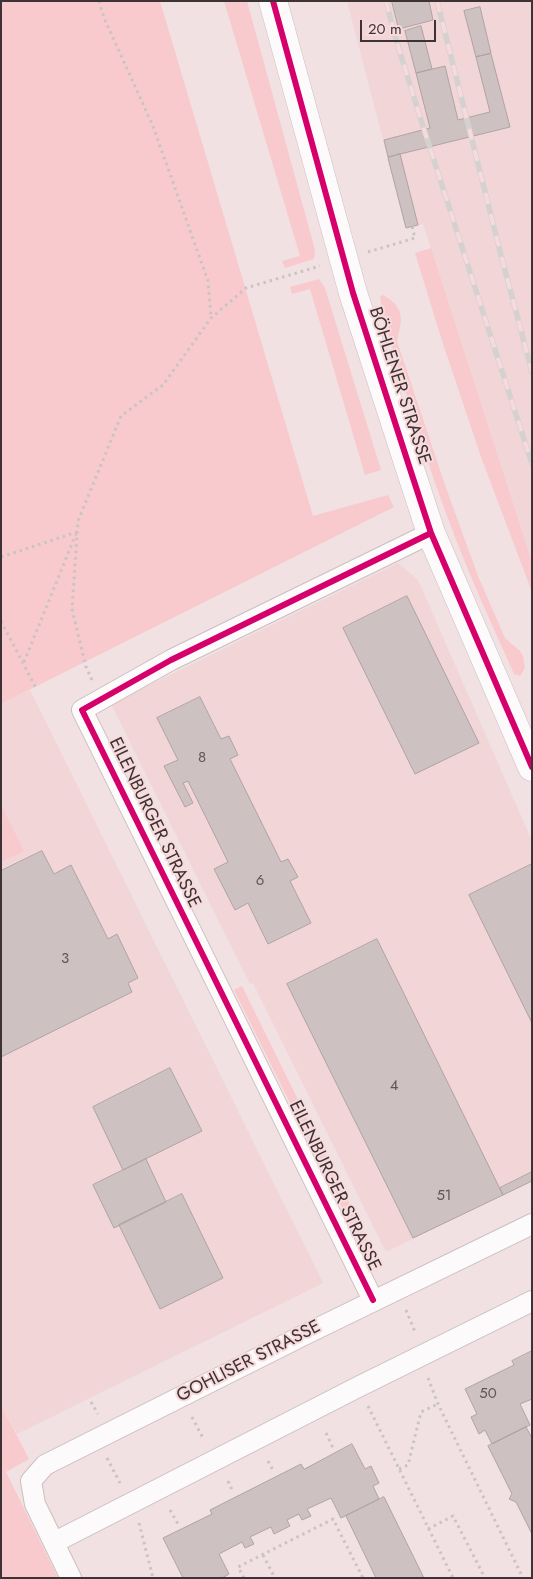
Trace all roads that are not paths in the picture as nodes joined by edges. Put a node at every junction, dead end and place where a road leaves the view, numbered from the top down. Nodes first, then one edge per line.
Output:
1 (273, 1) edge
2 (431, 532) junction
3 (532, 768) edge
4 (532, 1224) edge
5 (374, 1300) junction
6 (532, 1301) edge
7 (54, 1542) junction
8 (71, 1578) edge

1 - 2 street, BÖHLENER STRASSE
2 - 3 street, BÖHLENER STRASSE
2 - 5 street, EILENBURGER STRASSE
4 - 5 street, GOHLISER STRASSE
5 - 7 street, GOHLISER STRASSE
6 - 7 street
7 - 8 street, GOHLISER STRASSE

